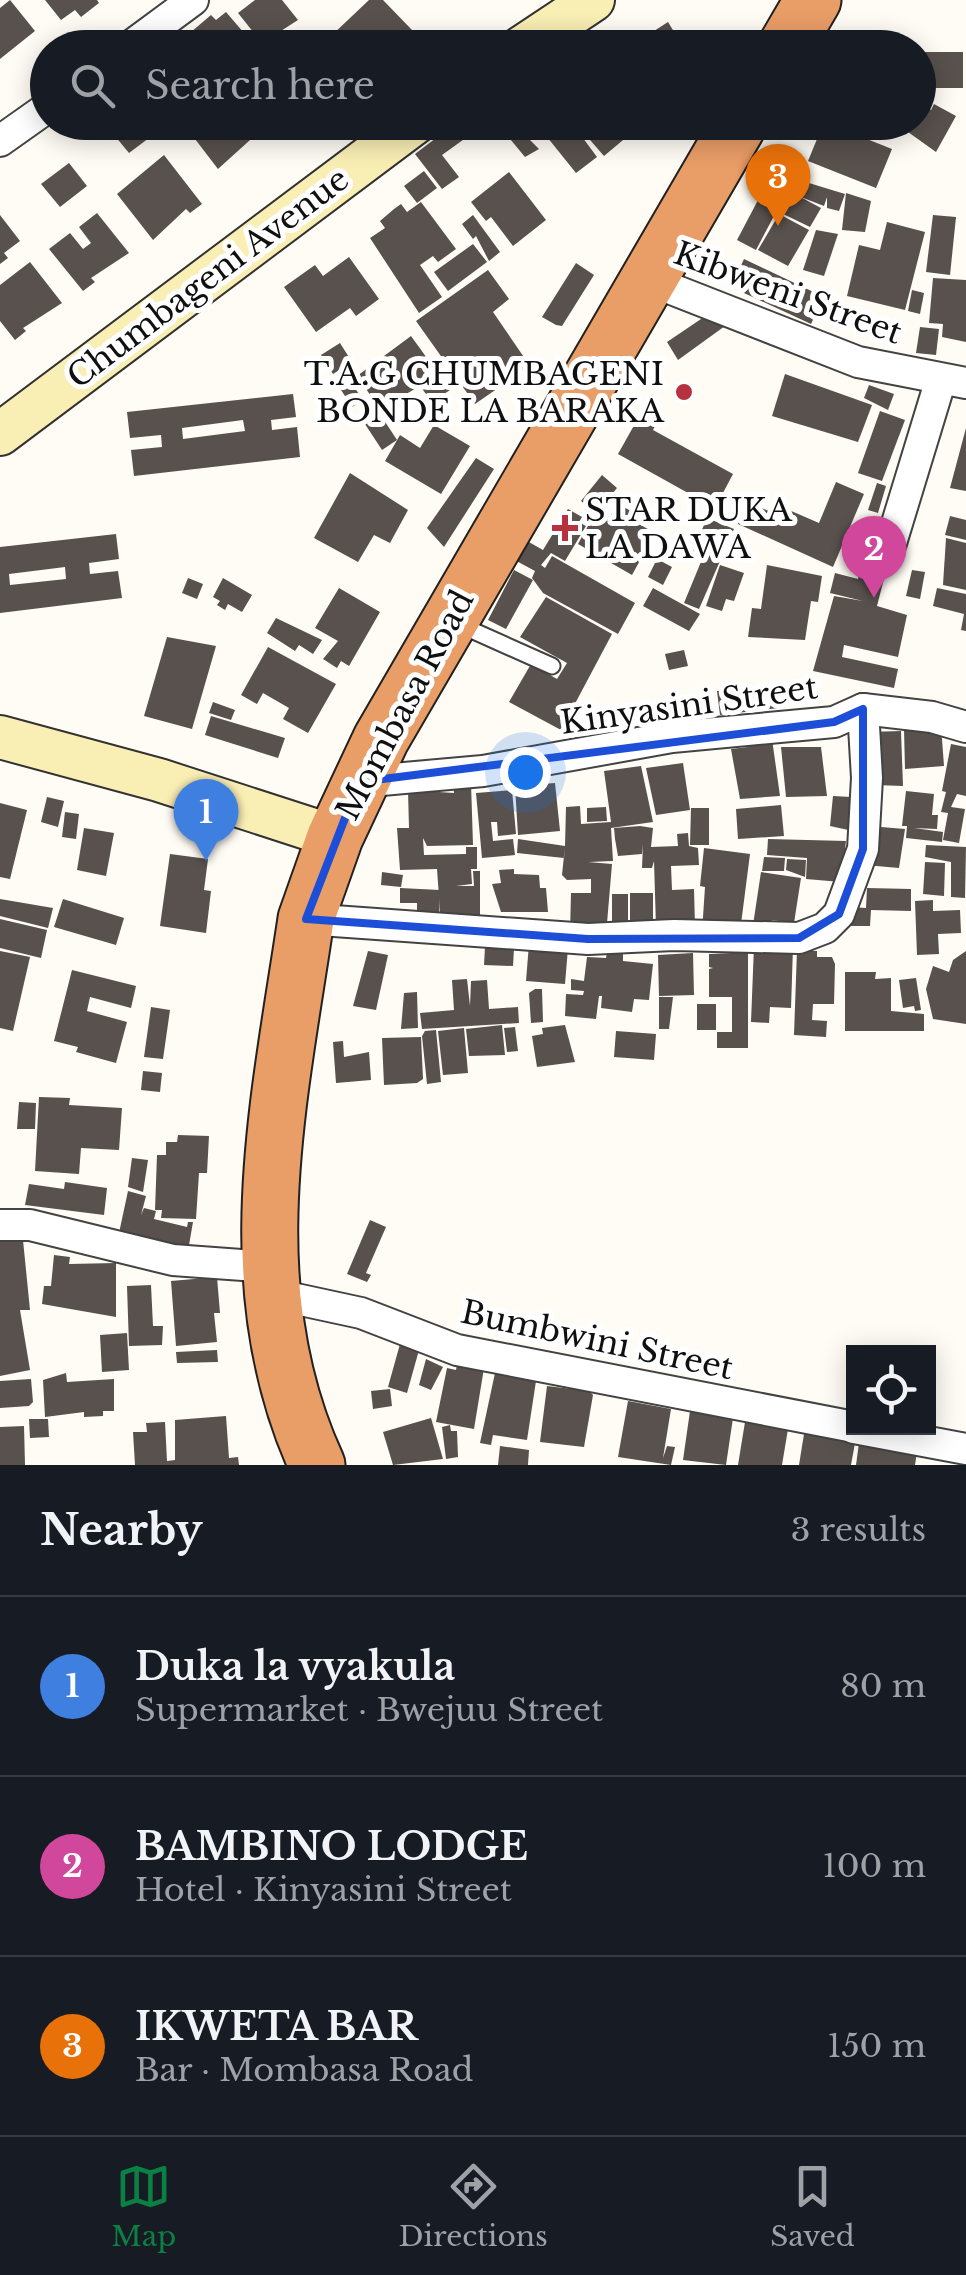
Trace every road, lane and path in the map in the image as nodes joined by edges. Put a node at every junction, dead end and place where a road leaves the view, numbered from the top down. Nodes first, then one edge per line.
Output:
1 (193, 0) edge
2 (593, 0) edge
3 (814, 0) edge
4 (152, 30) edge
5 (548, 30) edge
6 (796, 30) edge
7 (30, 120) edge
8 (392, 140) edge
9 (729, 140) edge
10 (0, 141) edge
11 (646, 279) junction
12 (953, 381) edge
13 (0, 434) edge
14 (891, 543) dead end
15 (450, 620) junction
16 (552, 666) dead end
17 (863, 709) junction
18 (966, 726) edge
19 (0, 737) edge
20 (359, 782) junction
21 (335, 836) junction
22 (306, 919) junction
23 (0, 1225) edge
24 (271, 1280) junction
25 (846, 1426) edge
26 (891, 1435) edge
27 (966, 1449) edge
28 (317, 1465) edge

1 - 4 street
2 - 5 street
3 - 6 highway
7 - 10 street
8 - 13 street, Chumbageni Avenue
9 - 11 highway, Mombasa Road
11 - 12 street, Kibweni Street
11 - 15 highway, Mombasa Road
12 - 14 street
15 - 16 lane
15 - 20 highway, Mombasa Road
17 - 18 street, Kinyasini Street
17 - 20 street, Kinyasini Street
17 - 22 street
19 - 21 street
20 - 21 highway, Mombasa Road
21 - 22 highway, Mombasa Road
22 - 24 highway, Mombasa Road
23 - 24 street, Bumbwini Street
24 - 25 street, Bumbwini Street
24 - 28 highway, Mombasa Road
26 - 27 street, Bumbwini Street

